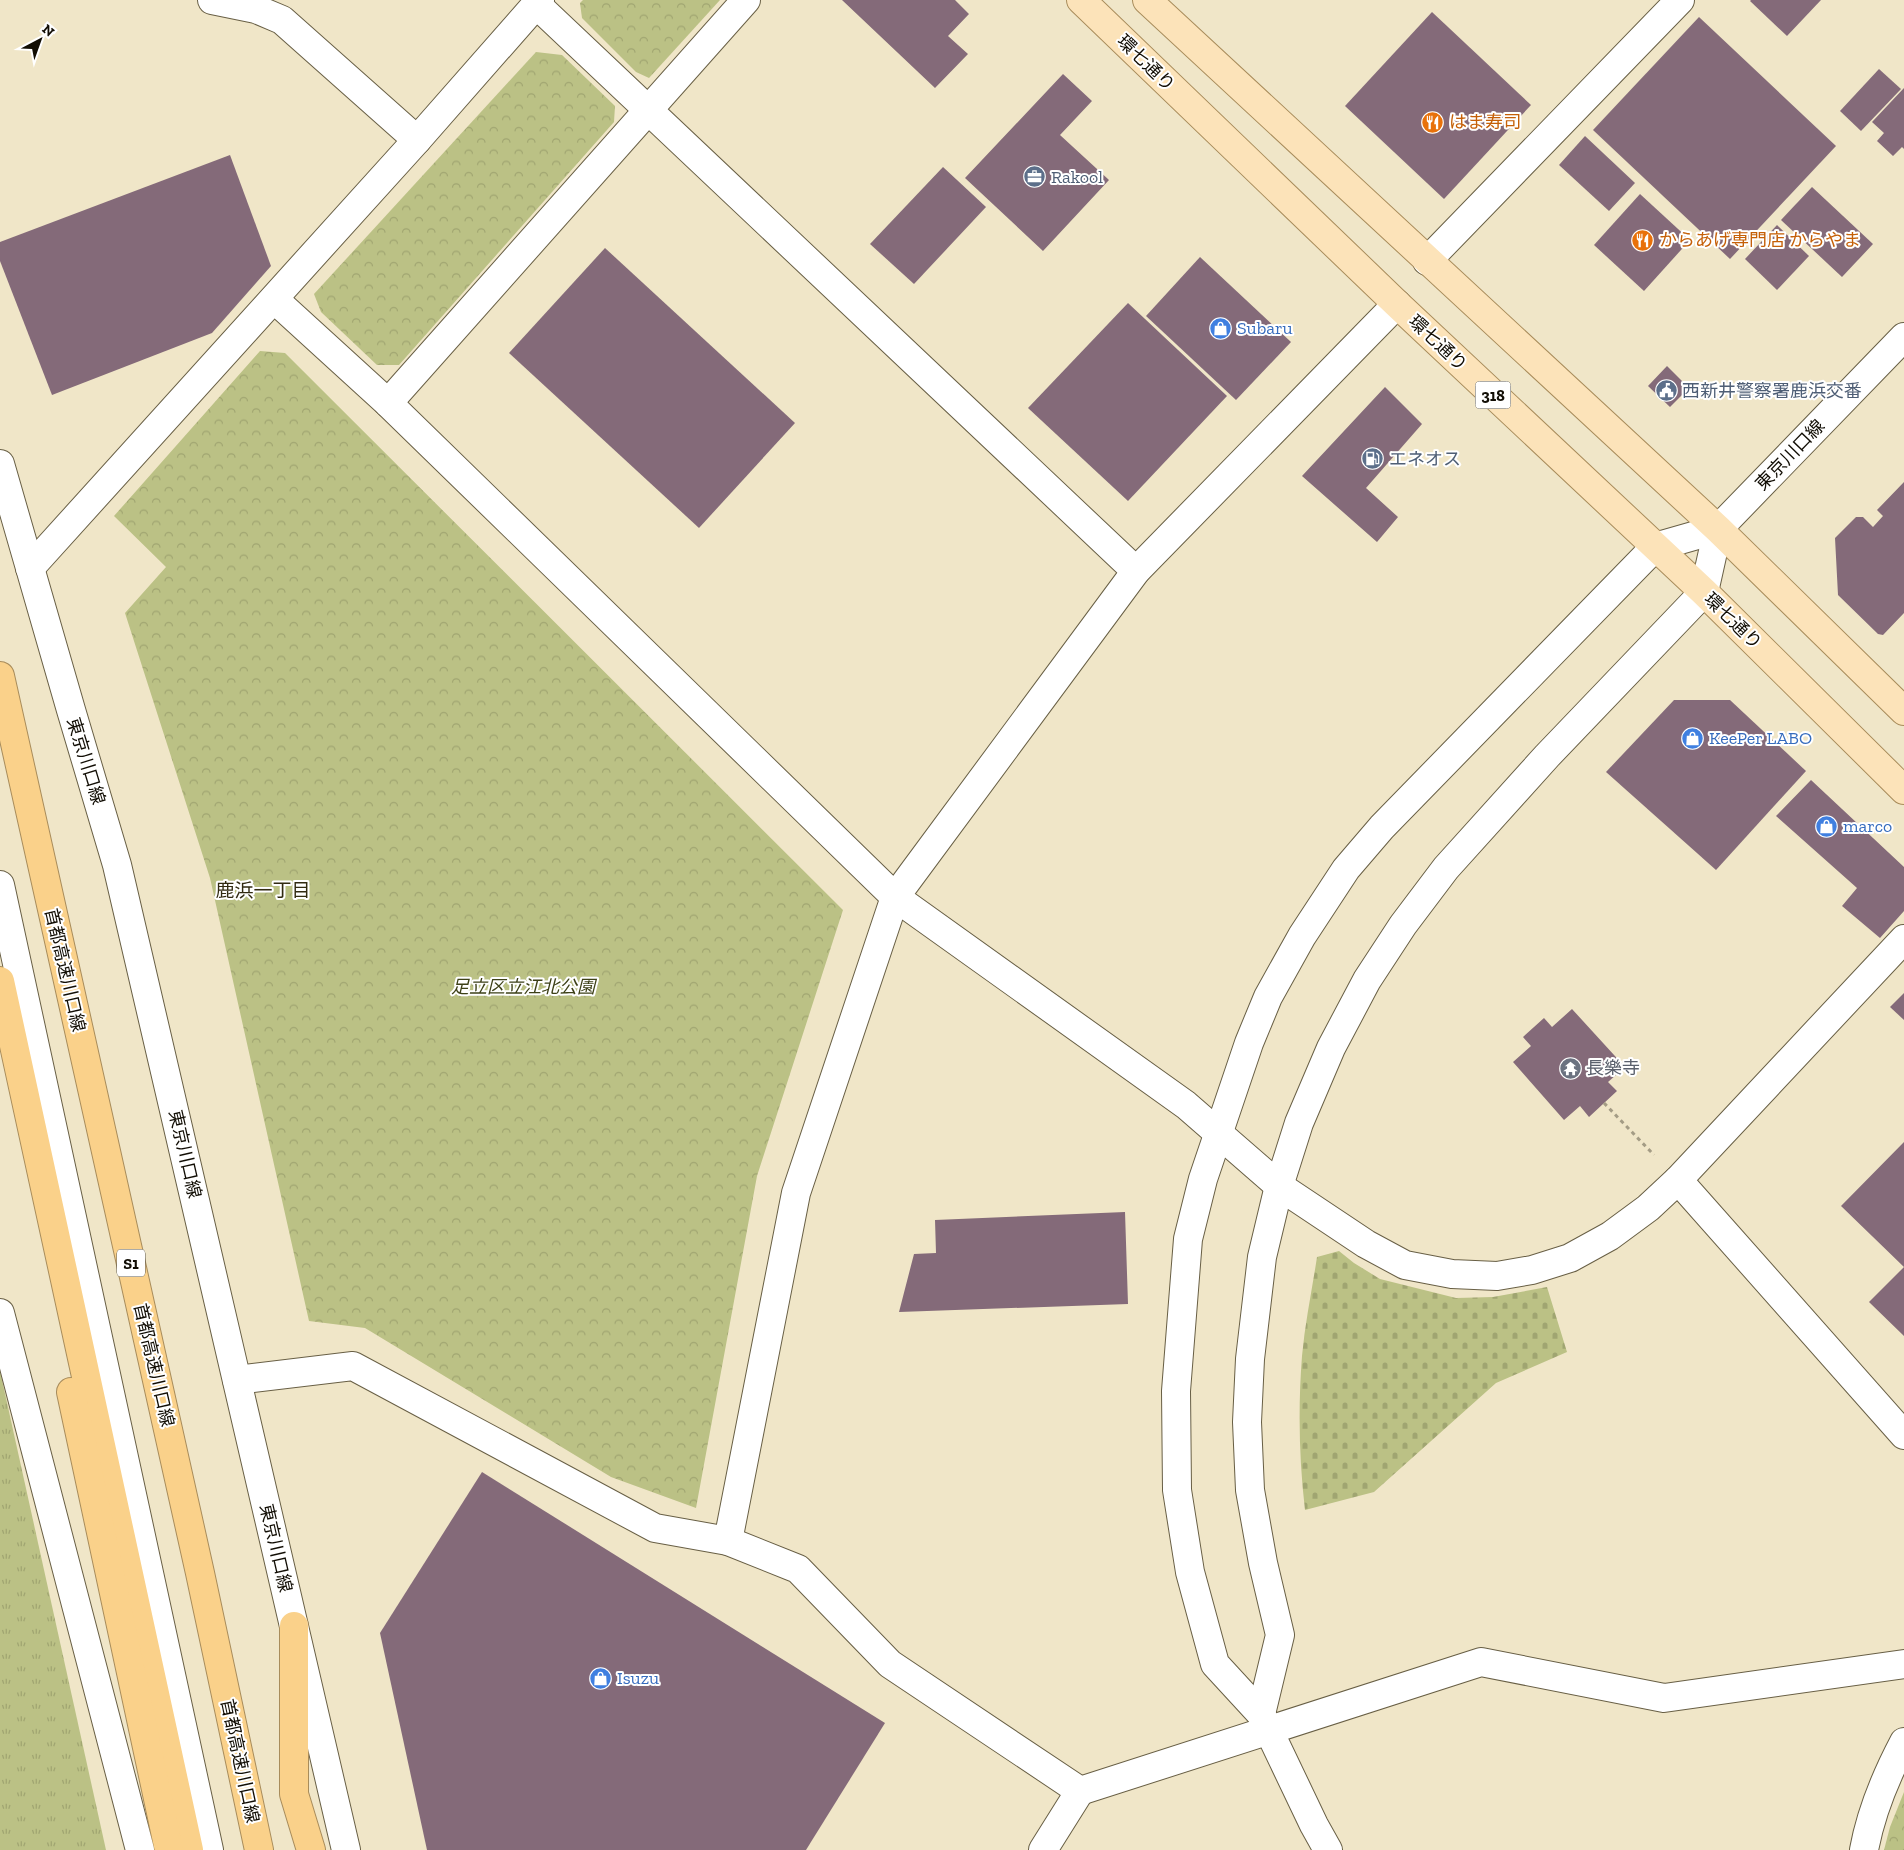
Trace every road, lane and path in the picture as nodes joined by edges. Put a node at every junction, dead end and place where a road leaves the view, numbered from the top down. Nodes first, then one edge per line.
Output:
1 (212, 0) edge
2 (746, 0) edge
3 (1081, 0) edge
4 (1147, 0) edge
5 (1680, 0) edge
6 (538, 2) edge
7 (258, 4) edge
8 (648, 109) junction
9 (417, 140) junction
10 (1427, 260) junction
11 (274, 299) junction
12 (1397, 304) junction
13 (1904, 337) edge
14 (388, 403) junction
15 (0, 464) edge
16 (1718, 529) junction
17 (1655, 547) junction
18 (30, 568) junction
19 (1136, 571) junction
20 (1704, 592) junction
21 (0, 676) edge
22 (1904, 711) edge
23 (1904, 790) edge
24 (0, 886) edge
25 (895, 897) junction
26 (1904, 940) edge
27 (0, 981) edge
28 (0, 1058) edge
29 (1604, 1103) dead end
30 (1218, 1133) junction
31 (1678, 1180) junction
32 (1279, 1186) junction
33 (0, 1313) edge
34 (238, 1380) junction
35 (1904, 1435) edge
36 (728, 1541) junction
37 (294, 1626) junction
38 (1904, 1664) edge
39 (1265, 1722) junction
40 (1904, 1742) edge
41 (1080, 1790) junction
42 (140, 1850) edge
43 (169, 1850) edge
44 (189, 1850) edge
45 (209, 1850) edge
46 (259, 1850) edge
47 (311, 1850) edge
48 (346, 1850) edge
49 (1043, 1850) edge
50 (1328, 1850) edge
51 (1864, 1850) edge

1 - 7 street
2 - 8 street
3 - 12 main road, 環七通り / 318
4 - 10 main road
5 - 10 street
6 - 8 street
6 - 9 street
7 - 9 street
8 - 14 street
8 - 19 street
9 - 11 street
10 - 16 main road
11 - 14 street
11 - 18 street
12 - 17 main road, 環七通り / 318
12 - 19 street
13 - 16 street, 東京川口線
14 - 25 street
15 - 18 street, 東京川口線
16 - 17 street, 東京川口線
16 - 20 street
16 - 22 main road
17 - 20 main road, 環七通り / 318
17 - 30 street
18 - 34 street, 東京川口線
19 - 25 street
20 - 23 main road, 環七通り / 318
20 - 32 street
21 - 46 highway, 首都高速川口線 / S1
24 - 45 street
25 - 30 street
25 - 36 street
26 - 31 street
27 - 44 highway
28 - 43 highway
29 - 31 path
30 - 32 street
30 - 39 street
31 - 32 street
31 - 35 street
32 - 39 street
33 - 42 street
34 - 36 street
34 - 37 street, 東京川口線
36 - 41 street
37 - 47 highway
37 - 48 street, 東京川口線
38 - 39 street
39 - 41 street
39 - 50 street
40 - 51 street
41 - 49 street

